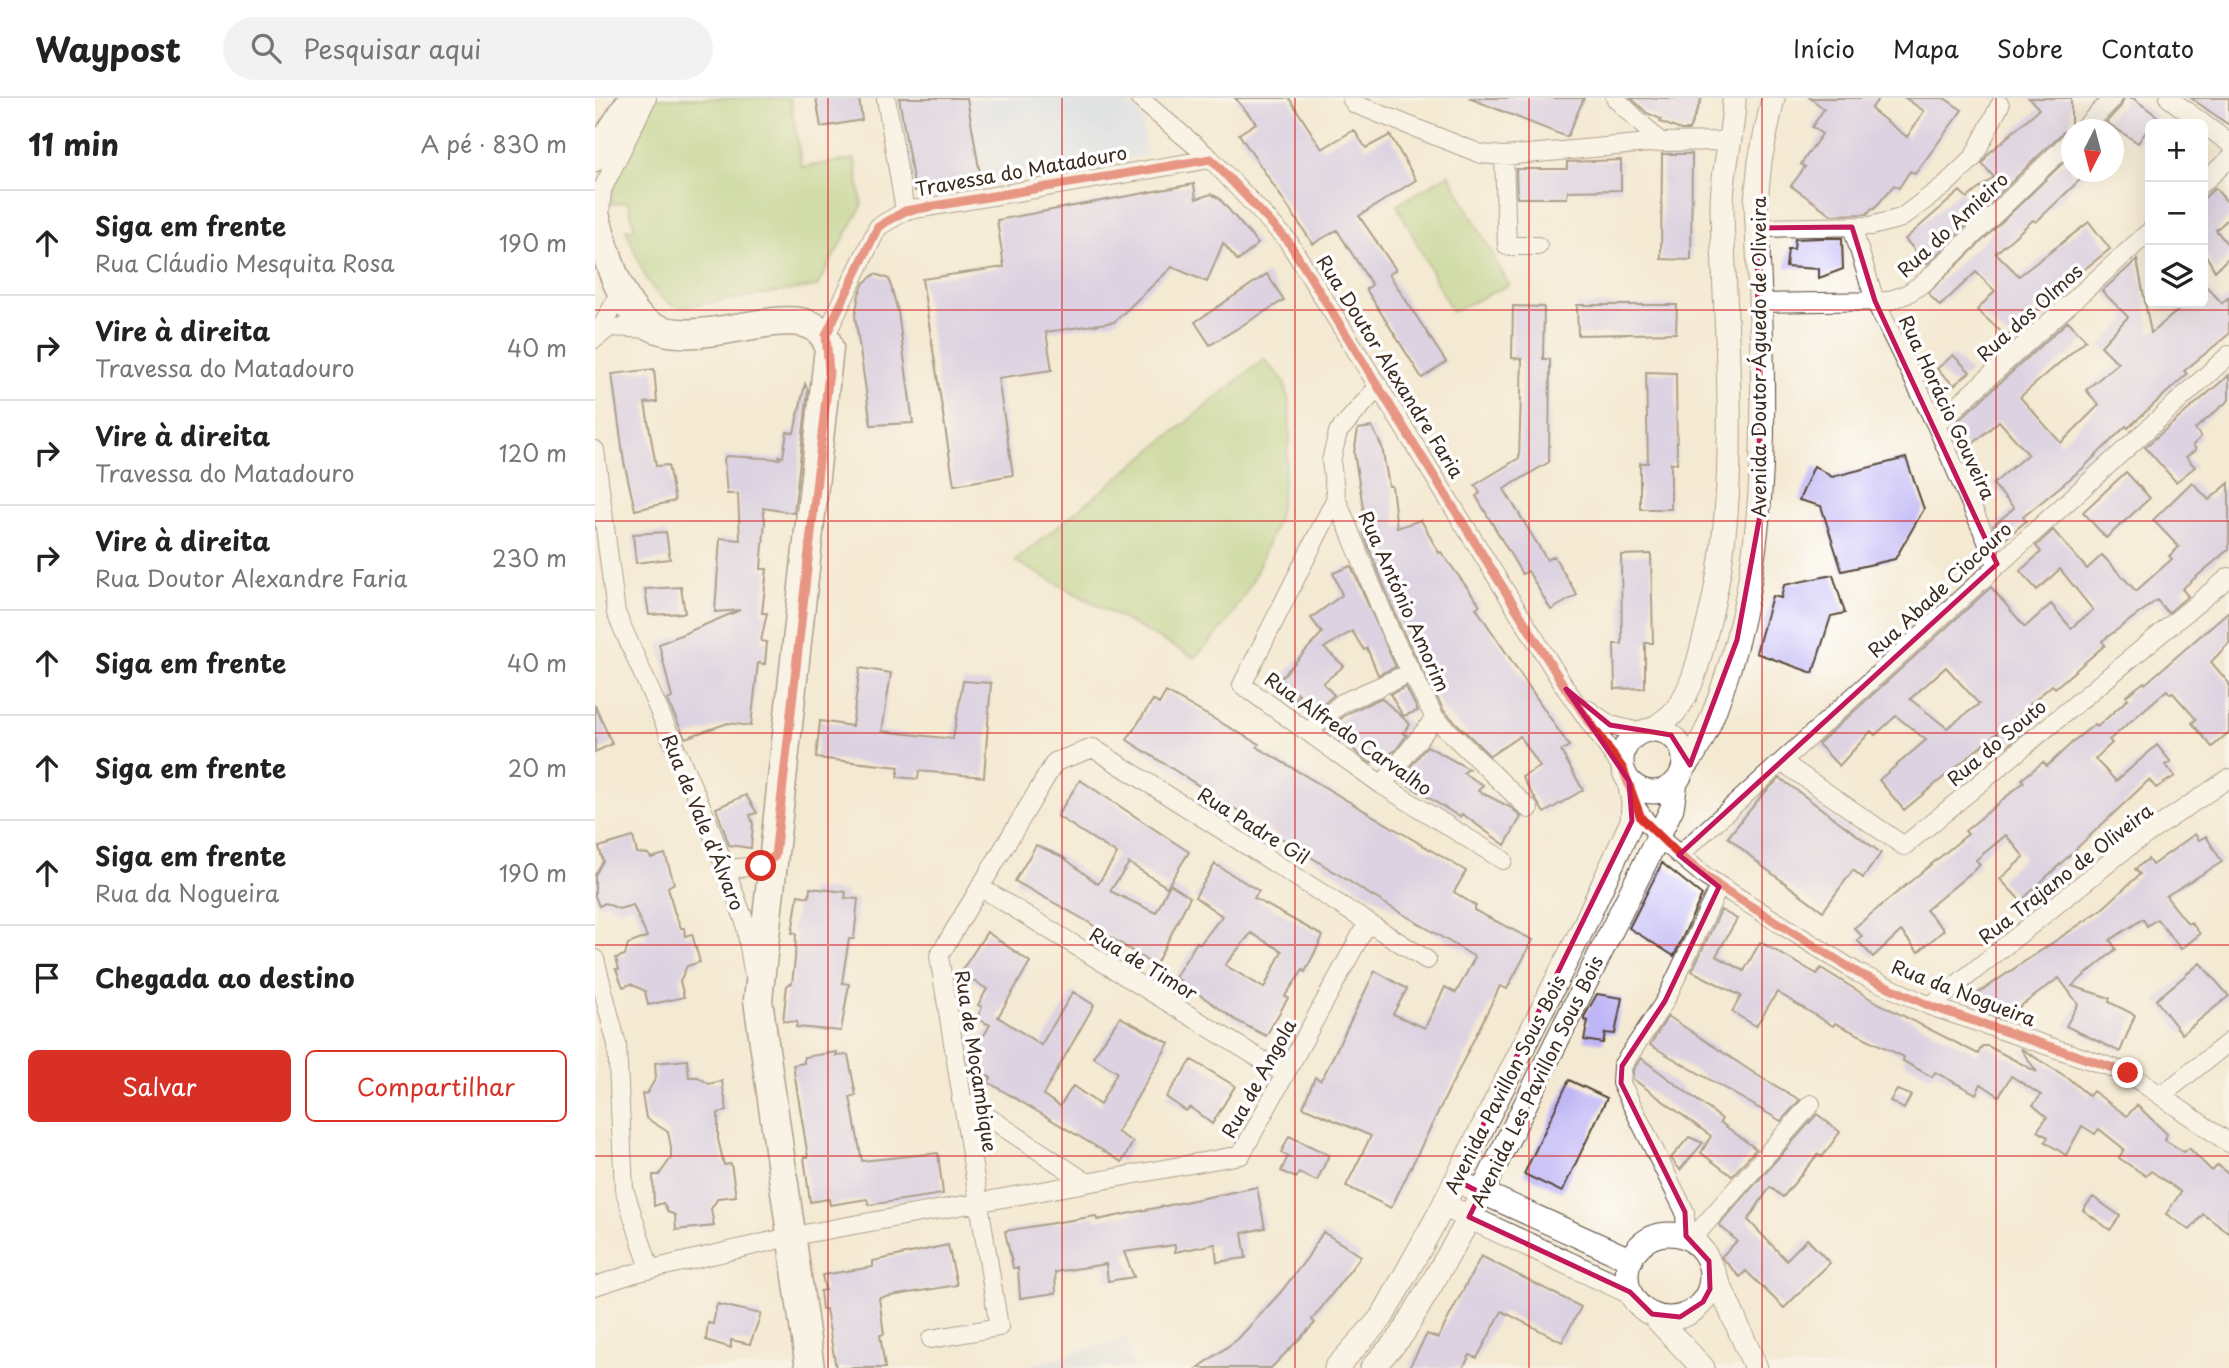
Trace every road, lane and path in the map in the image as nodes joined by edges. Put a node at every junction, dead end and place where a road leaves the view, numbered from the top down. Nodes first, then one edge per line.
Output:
1 (616, 98) edge
2 (633, 98) edge
3 (647, 98) edge
4 (886, 98) edge
5 (1139, 98) edge
6 (1351, 98) edge
7 (1615, 98) edge
8 (1734, 98) edge
9 (1749, 98) edge
10 (1771, 98) edge
11 (2113, 98) edge
12 (2169, 98) edge
13 (2000, 105) dead end
14 (2093, 119) edge
15 (615, 126) junction
16 (1730, 141) junction
17 (1660, 142) junction
18 (2229, 143) edge
19 (2061, 150) edge
20 (1504, 156) junction
21 (595, 157) edge
22 (1211, 159) junction
23 (2229, 159) edge
24 (2204, 182) edge
25 (905, 211) junction
26 (597, 221) edge
27 (1852, 227) junction
28 (1757, 228) junction
29 (2145, 236) edge
30 (1538, 246) dead end
31 (595, 275) edge
32 (850, 284) junction
33 (621, 291) junction
34 (1875, 301) junction
35 (1760, 303) junction
36 (794, 319) junction
37 (664, 331) junction
38 (826, 335) junction
39 (595, 339) edge
40 (2229, 355) edge
41 (1379, 386) junction
42 (1936, 425) junction
43 (595, 450) edge
44 (1336, 498) junction
45 (1997, 564) junction
46 (2229, 577) edge
47 (614, 590) junction
48 (595, 593) edge
49 (1410, 673) junction
50 (1566, 689) junction
51 (1435, 718) junction
52 (1645, 731) junction
53 (1308, 732) junction
54 (1055, 762) joint
55 (1782, 762) junction
56 (1679, 777) junction
57 (2229, 778) edge
58 (1629, 784) junction
59 (1383, 785) junction
60 (1529, 810) dead end
61 (1658, 837) junction
62 (1679, 855) junction
63 (775, 856) junction
64 (1503, 860) dead end
65 (725, 869) junction
66 (980, 887) junction
67 (1720, 887) junction
68 (1368, 922) junction
69 (595, 959) edge
70 (1427, 960) dead end
71 (758, 1000) junction
72 (1930, 1006) junction
73 (2229, 1042) edge
74 (1285, 1074) junction
75 (2162, 1095) junction
76 (961, 1100) junction
77 (1811, 1104) dead end
78 (2229, 1143) edge
79 (1456, 1180) junction
80 (1086, 1182) junction
81 (1481, 1193) junction
82 (978, 1202) junction
83 (1443, 1205) junction
84 (1469, 1217) junction
85 (793, 1236) junction
86 (1689, 1239) junction
87 (1631, 1260) junction
88 (1709, 1261) junction
89 (642, 1271) junction
90 (595, 1286) edge
91 (1630, 1292) junction
92 (595, 1298) edge
93 (1652, 1314) junction
94 (931, 1339) dead end
95 (810, 1368) edge
96 (1336, 1368) edge
97 (1372, 1368) edge
98 (1703, 1368) edge
99 (1756, 1368) edge

1 - 15 main road
2 - 15 main road
3 - 26 street
4 - 25 street
5 - 22 street, Rua Doutor Alexandre Faria
6 - 20 street
7 - 17 street
8 - 16 street, Avenida Doutor Águedo de Oliveira
9 - 10 street
10 - 28 street, Avenida Doutor Águedo de Oliveira
11 - 14 street
12 - 18 street
13 - 27 street
15 - 21 main road
16 - 17 street
16 - 52 street, Avenida Doutor Águedo de Oliveira
17 - 20 street
19 - 34 street, Rua do Amieiro
20 - 30 street
22 - 25 street, Travessa do Matadouro
22 - 41 street, Rua Doutor Alexandre Faria
23 - 24 street
25 - 32 street, Travessa do Matadouro
26 - 33 main road
27 - 28 street
27 - 34 street, Rua Horácio Gouveira
28 - 35 street, Avenida Doutor Águedo de Oliveira
29 - 42 street, Rua dos Olmos
31 - 33 main road
32 - 36 street
32 - 38 street, Travessa do Matadouro
33 - 37 main road
33 - 39 street
34 - 35 street, Rua do Amieiro
34 - 42 street, Rua Horácio Gouveira
35 - 56 street, Avenida Doutor Águedo de Oliveira
36 - 37 main road
36 - 38 main road
37 - 39 street
38 - 63 main road
40 - 45 street, Rua Abade Ciocouro
41 - 44 street, Rua António Amorim
41 - 50 street, Rua Doutor Alexandre Faria
42 - 45 street, Rua Horácio Gouveira
43 - 47 street, Rua de Vale d'Álvaro
44 - 49 street, Rua António Amorim
44 - 53 street, Rua Alfredo Carvalho
45 - 55 street, Rua Abade Ciocouro
46 - 55 street, Rua do Souto
47 - 48 street
47 - 65 street, Rua de Vale d'Álvaro
49 - 51 street, Rua António Amorim
49 - 53 street
50 - 52 street
50 - 58 street, Rua da Nogueira
51 - 59 street
51 - 60 street, Rua António Amorim
52 - 56 street
52 - 58 street
53 - 59 street, Rua Alfredo Carvalho
54 - 66 street, Rua de Moçambique
54 - 68 street, Rua Padre Gil
55 - 62 street, Rua Abade Ciocouro
56 - 58 street
56 - 61 street, Avenida Les Pavillon Sous Bois
57 - 72 street, Rua Trajano de Oliveira
58 - 61 street, Rua da Nogueira
58 - 79 street, Avenida Pavillon Sous Bois
59 - 64 street, Rua Alfredo Carvalho
61 - 62 street, Rua da Nogueira
61 - 81 street, Avenida Les Pavillon Sous Bois
62 - 67 street, Rua da Nogueira
63 - 65 street
63 - 71 main road
65 - 71 street, Rua de Vale d'Álvaro
66 - 74 street, Rua de Timor
66 - 76 street, Rua de Moçambique
67 - 72 street, Rua da Nogueira
67 - 86 street
68 - 70 street, Rua Padre Gil
68 - 74 street, Rua de Angola
69 - 89 street
71 - 85 main road, Rua de Vale d'Álvaro
72 - 75 street, Rua da Nogueira
73 - 75 street
74 - 80 street, Rua de Angola
75 - 78 street, Rua da Nogueira
76 - 80 street
76 - 82 street, Rua de Moçambique
77 - 86 street
79 - 81 street
79 - 83 street, Avenida Pavillon Sous Bois
80 - 82 street, Rua de Angola
81 - 84 street, Avenida Les Pavillon Sous Bois
81 - 87 street
82 - 85 street, Rua de Angola
82 - 94 street, Rua de Moçambique
83 - 84 street
83 - 96 street, Avenida Pavillon Sous Bois
84 - 91 street
84 - 97 street, Avenida Les Pavillon Sous Bois
85 - 89 street, Rua de Angola
85 - 95 main road, Rua de Vale d'Álvaro
86 - 87 street
86 - 88 street
87 - 91 street
88 - 93 street
88 - 99 street
89 - 90 street
89 - 92 street
91 - 93 street
93 - 98 street

